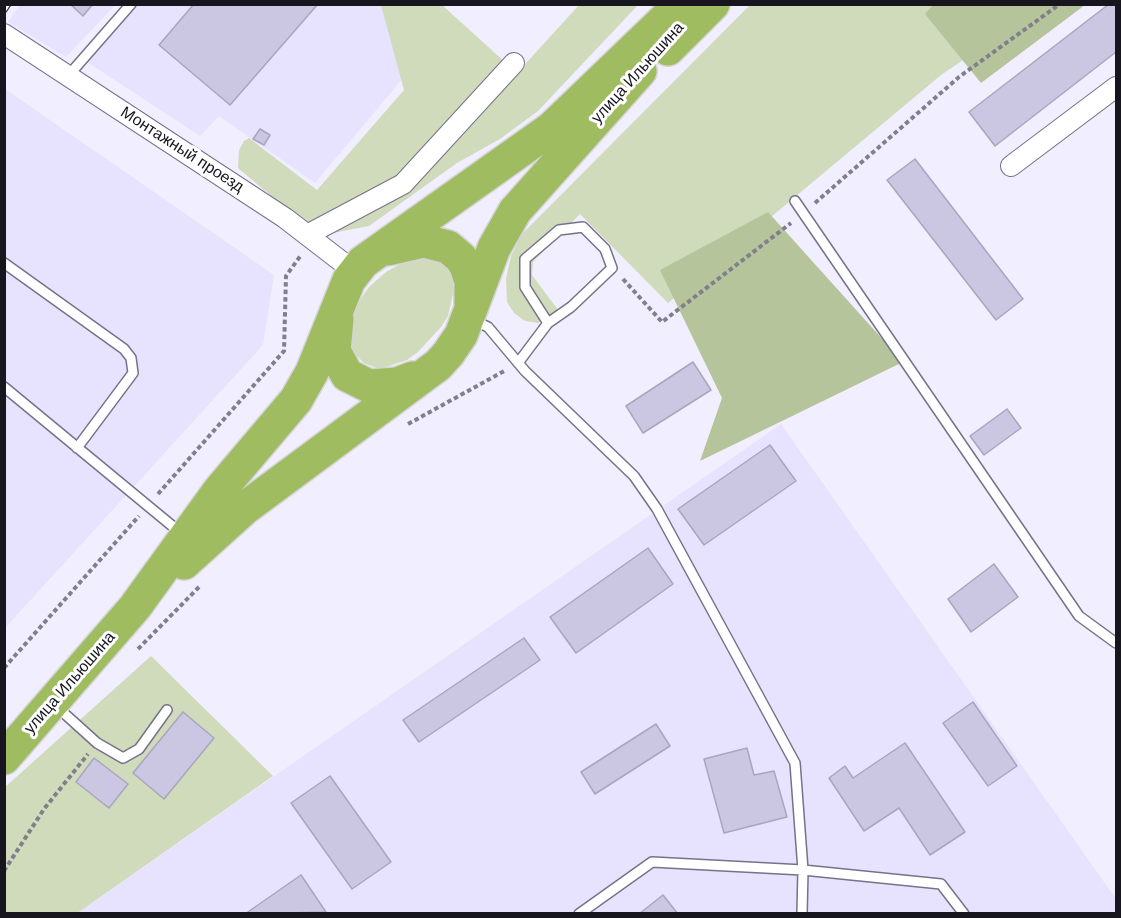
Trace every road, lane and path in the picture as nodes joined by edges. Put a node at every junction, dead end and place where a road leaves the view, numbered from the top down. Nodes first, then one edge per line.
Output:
1 (131, 4) edge
2 (658, 4) edge
3 (681, 4) edge
4 (699, 4) edge
5 (713, 4) edge
6 (1060, 4) edge
7 (4, 34) edge
8 (514, 63) dead end
9 (68, 76) junction
10 (1116, 87) edge
11 (600, 99) junction
12 (568, 131) junction
13 (1011, 166) dead end
14 (795, 201) dead end
15 (804, 213) junction
16 (309, 237) junction
17 (4, 263) edge
18 (612, 268) junction
19 (356, 274) junction
20 (469, 313) junction
21 (548, 322) junction
22 (518, 363) junction
23 (426, 374) junction
24 (4, 387) edge
25 (398, 430) dead end
26 (77, 448) junction
27 (147, 507) junction
28 (186, 537) junction
29 (206, 579) dead end
30 (135, 607) junction
31 (1116, 643) edge
32 (135, 652) dead end
33 (4, 668) edge
34 (52, 703) junction
35 (167, 710) dead end
36 (97, 743) junction
37 (4, 758) edge
38 (803, 870) junction
39 (4, 871) edge
40 (579, 914) edge
41 (801, 914) edge
42 (964, 914) edge

1 - 9 lane
2 - 11 highway
3 - 11 highway, улица Ильюшина
4 - 11 highway, улица Ильюшина
5 - 11 highway
6 - 15 path
7 - 9 street, Монтажный проезд
8 - 16 street
9 - 16 street, Монтажный проезд
10 - 13 street
11 - 12 highway, улица Ильюшина
12 - 19 highway
12 - 20 highway
14 - 15 lane
15 - 18 path
15 - 31 lane
16 - 19 street, Монтажный проезд
16 - 27 path
17 - 26 lane
18 - 21 lane
18 - 21 lane
19 - 20 highway
19 - 23 highway
19 - 28 highway
20 - 22 lane
20 - 23 highway
21 - 22 lane
22 - 25 path
22 - 38 lane
23 - 30 highway
24 - 26 lane
26 - 27 lane
27 - 28 lane
27 - 33 path
28 - 30 highway
29 - 32 path
30 - 34 highway, улица Ильюшина
34 - 36 lane
34 - 37 highway, улица Ильюшина
35 - 36 lane
36 - 39 path
38 - 40 lane
38 - 41 lane
38 - 42 lane

